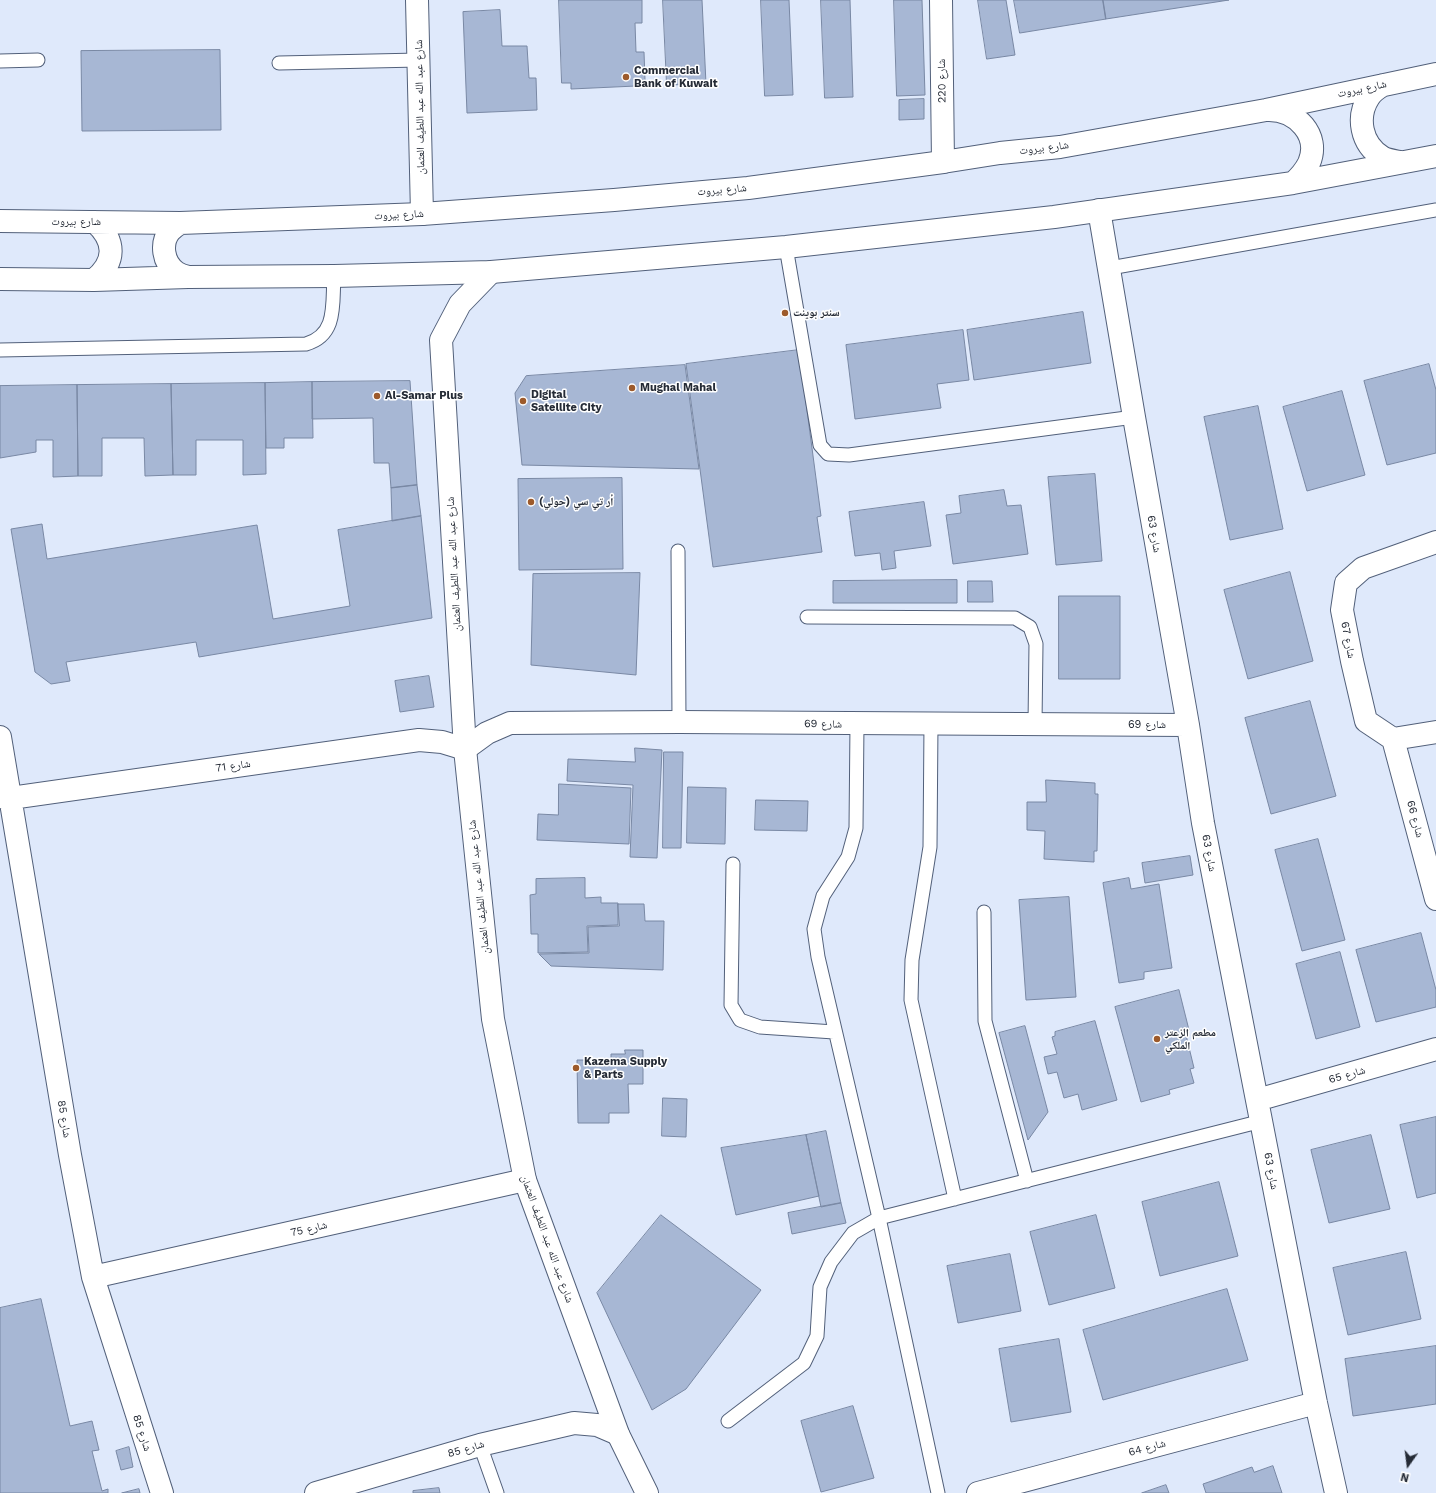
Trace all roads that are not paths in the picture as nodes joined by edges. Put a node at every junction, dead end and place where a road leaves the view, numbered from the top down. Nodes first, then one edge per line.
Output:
1 (418, 0) edge
2 (941, 0) edge
3 (38, 60) dead end
4 (419, 60) junction
5 (0, 61) edge
6 (279, 63) dead end
7 (1436, 74) edge
8 (1383, 85) junction
9 (1266, 110) junction
10 (1436, 156) edge
11 (943, 162) junction
12 (1400, 162) junction
13 (1293, 183) junction
14 (1099, 210) junction
15 (1436, 210) edge
16 (422, 214) junction
17 (0, 221) edge
18 (95, 222) junction
19 (180, 223) junction
20 (786, 247) junction
21 (1110, 268) junction
22 (491, 272) junction
23 (334, 276) junction
24 (188, 277) junction
25 (0, 279) edge
26 (94, 280) junction
27 (0, 350) edge
28 (1134, 417) junction
29 (1436, 542) edge
30 (678, 551) dead end
31 (807, 617) dead end
32 (679, 722) junction
33 (857, 724) junction
34 (932, 724) junction
35 (1035, 724) junction
36 (1188, 725) junction
37 (1436, 732) edge
38 (0, 737) edge
39 (1393, 739) junction
40 (465, 750) junction
41 (5, 798) edge
42 (733, 864) dead end
43 (1436, 899) edge
44 (984, 912) dead end
45 (834, 1032) junction
46 (1436, 1049) edge
47 (1257, 1100) junction
48 (1262, 1121) junction
49 (525, 1180) junction
50 (1027, 1181) junction
51 (955, 1199) junction
52 (879, 1218) junction
53 (93, 1277) junction
54 (1316, 1403) junction
55 (728, 1421) dead end
56 (618, 1434) junction
57 (480, 1445) junction
58 (162, 1493) edge
59 (316, 1493) edge
60 (497, 1493) edge
61 (647, 1493) edge
62 (938, 1493) edge
63 (978, 1493) edge
64 (1336, 1493) edge

1 - 4 street, شارع عبد الله عبد اللطيف العثمان
2 - 11 street, شارع 220
3 - 5 lane
4 - 6 lane
4 - 16 street, شارع عبد الله عبد اللطيف العثمان
7 - 8 street, شارع بيروت
8 - 9 street, شارع بيروت
8 - 12 street
9 - 11 street, شارع بيروت
9 - 13 street
10 - 12 street
11 - 16 street, شارع بيروت
12 - 13 street
13 - 14 street
14 - 20 street
14 - 21 street, شارع 63
15 - 21 lane
16 - 19 street, شارع بيروت
17 - 18 street, شارع بيروت
18 - 19 street, شارع بيروت
18 - 26 street
19 - 24 street
20 - 22 street
20 - 28 lane
21 - 28 street, شارع 63
22 - 23 street
22 - 40 street, شارع عبد الله عبد اللطيف العثمان
23 - 24 street
23 - 27 lane
24 - 26 street
25 - 26 street
28 - 36 street, شارع 63
29 - 39 street, شارع 67
30 - 32 lane
31 - 35 lane
32 - 33 street, شارع 69
32 - 40 street, شارع 69
33 - 34 street, شارع 69
33 - 45 lane
34 - 35 street, شارع 69
34 - 51 lane
35 - 36 street, شارع 69
36 - 47 street, شارع 63
37 - 39 street
38 - 41 street, شارع 85
39 - 43 street, شارع 66
40 - 41 street, شارع 71
40 - 49 street, شارع عبد الله عبد اللطيف العثمان
41 - 53 street, شارع 85
42 - 45 lane
44 - 50 lane
45 - 52 lane
46 - 47 street, شارع 65
47 - 48 street, شارع 63
48 - 50 lane
48 - 54 street, شارع 63
49 - 53 street, شارع 75
49 - 56 street, شارع عبد الله عبد اللطيف العثمان
50 - 51 lane
51 - 52 lane
52 - 55 lane
52 - 62 lane
53 - 58 street, شارع 85
54 - 63 street, شارع 64
54 - 64 street, شارع 63
56 - 57 street, شارع 85
56 - 61 street, شارع عبد الله عبد اللطيف العثمان
57 - 59 street, شارع 85
57 - 60 lane

